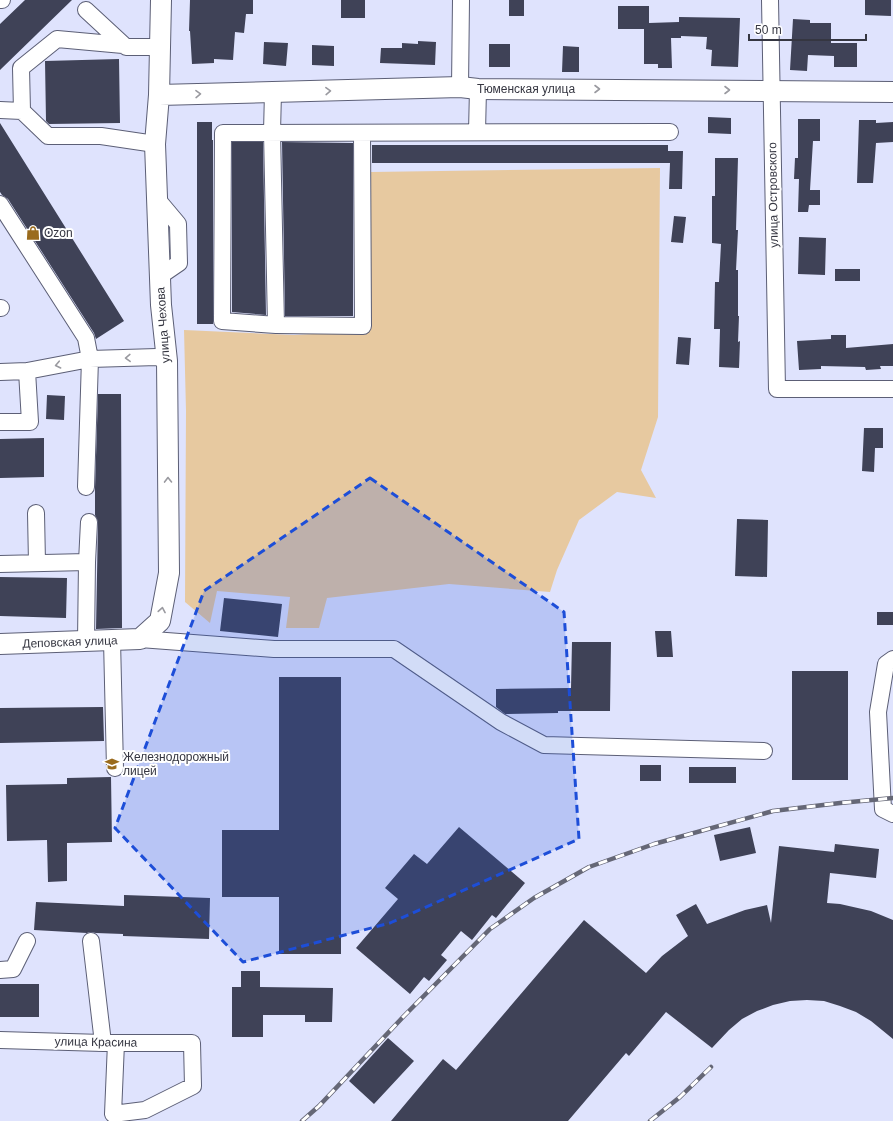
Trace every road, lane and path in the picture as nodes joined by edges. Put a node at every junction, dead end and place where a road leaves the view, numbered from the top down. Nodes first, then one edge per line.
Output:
1 (161, 0) edge
2 (461, 0) edge
3 (770, 0) edge
4 (86, 10) dead end
5 (123, 45) junction
6 (160, 47) junction
7 (469, 88) junction
8 (771, 90) junction
9 (273, 92) junction
10 (893, 92) edge
11 (159, 95) junction
12 (0, 110) edge
13 (22, 111) junction
14 (272, 132) junction
15 (477, 132) junction
16 (670, 132) dead end
17 (362, 134) junction
18 (156, 144) junction
19 (0, 204) edge
20 (276, 325) junction
21 (90, 359) junction
22 (167, 361) junction
23 (27, 371) junction
24 (0, 372) edge
25 (893, 389) edge
26 (0, 422) edge
27 (86, 487) dead end
28 (36, 513) dead end
29 (89, 522) dead end
30 (87, 562) junction
31 (37, 563) junction
32 (0, 564) edge
33 (140, 639) junction
34 (112, 640) junction
35 (86, 641) junction
36 (0, 644) edge
37 (893, 659) edge
38 (764, 751) dead end
39 (115, 768) dead end
40 (893, 814) edge
41 (27, 941) dead end
42 (91, 941) dead end
43 (0, 970) edge
44 (0, 1040) edge
45 (109, 1043) junction

1 - 6 main road, улица Чехова
2 - 7 street
3 - 8 street, улица Островского
4 - 5 street
5 - 6 street
5 - 13 street
6 - 11 main road, улица Чехова
7 -> 8 main road, Тюменская улица
9 -> 7 main road, Тюменская улица
7 - 15 street
8 - 10 main road, Тюменская улица
8 - 25 street, улица Островского
11 -> 9 main road, Тюменская улица
9 - 14 street
11 - 18 main road, улица Чехова
12 - 13 street
13 - 18 street
14 - 17 street
14 - 20 street
14 - 20 street
15 - 16 street
15 - 17 street
17 - 20 street
18 - 22 main road, улица Чехова
19 - 21 street
22 -> 21 street
21 -> 23 street
21 - 27 street
33 -> 22 main road, улица Чехова
23 - 24 street
23 - 26 street
28 - 31 street
29 - 30 street
30 - 31 street
30 - 35 street
31 - 32 street
33 - 34 main road, Деповская улица
33 - 38 street
34 - 35 main road, Деповская улица
34 - 39 street
35 - 36 main road, Деповская улица
37 - 40 street
41 - 43 street
42 - 45 street
44 - 45 street, улица Красина
45 - 45 street, улица Красина

